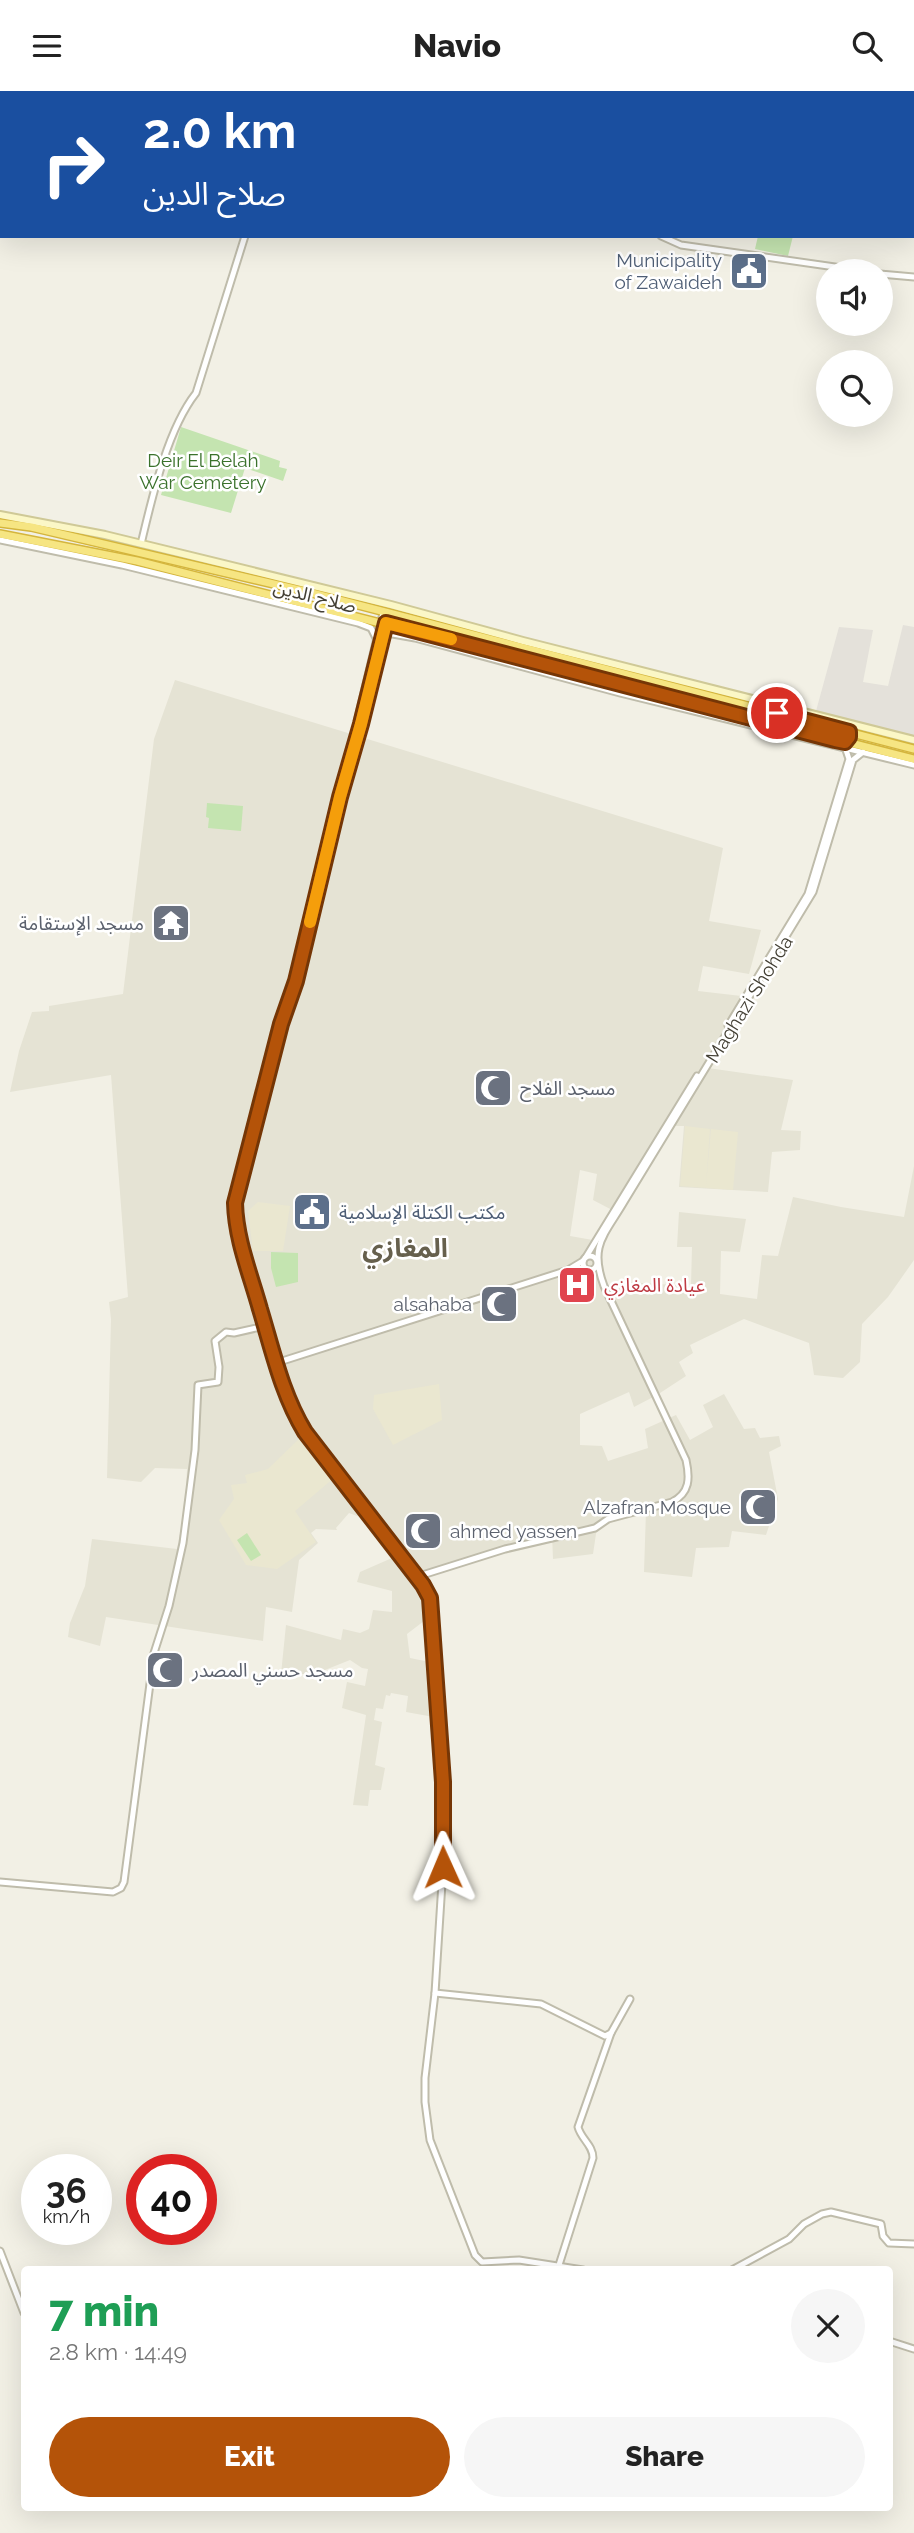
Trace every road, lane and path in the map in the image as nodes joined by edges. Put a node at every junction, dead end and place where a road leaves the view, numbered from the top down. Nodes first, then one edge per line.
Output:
1 (244, 238) edge
2 (665, 238) edge
3 (816, 264) edge
4 (893, 275) edge
5 (914, 277) edge
6 (0, 515) edge
7 (0, 523) edge
8 (0, 534) edge
9 (11, 538) junction
10 (0, 540) edge
11 (141, 544) junction
12 (136, 551) junction
13 (133, 560) junction
14 (269, 597) junction
15 (385, 614) junction
16 (383, 623) junction
17 (379, 639) junction
18 (523, 641) junction
19 (528, 650) junction
20 (677, 678) junction
21 (680, 689) junction
22 (751, 708) junction
23 (746, 716) junction
24 (849, 732) junction
25 (914, 740) edge
26 (845, 745) junction
27 (914, 749) edge
28 (863, 752) junction
29 (914, 759) edge
30 (914, 765) edge
31 (603, 1234) junction
32 (584, 1259) junction
33 (597, 1263) junction
34 (265, 1326) junction
35 (276, 1363) junction
36 (416, 1577) junction
37 (0, 1882) edge
38 (435, 1993) junction
39 (630, 1999) dead end
40 (611, 2033) junction
41 (914, 2244) edge
42 (0, 2251) edge
43 (559, 2265) junction
44 (564, 2266) edge
45 (739, 2266) edge
46 (21, 2305) edge
47 (893, 2342) edge
48 (914, 2349) edge

1 - 11 street
2 - 3 street
4 - 5 street
6 - 11 main road
7 - 12 highway, صلاح الدين
8 - 9 highway, صلاح الدين
9 - 10 street
9 - 13 highway, صلاح الدين
9 - 14 street
11 - 18 main road
12 - 13 highway
12 - 15 highway, صلاح الدين
13 - 14 highway, صلاح الدين
14 - 16 highway, صلاح الدين
14 - 17 street
15 - 16 street
15 - 19 highway, صلاح الدين
16 - 17 street
16 - 23 highway, صلاح الدين
17 - 26 street
17 - 34 street
18 - 19 highway
18 - 20 main road
19 - 21 highway, صلاح الدين
20 - 21 highway
20 - 25 main road
21 - 22 highway, صلاح الدين
22 - 23 highway
22 - 24 highway, صلاح الدين
23 - 26 highway, صلاح الدين
24 - 26 highway
24 - 27 highway, صلاح الدين
26 - 28 street
26 - 29 highway, صلاح الدين
26 - 31 street, Maghazi Shohda
28 - 30 street
28 - 31 street, Maghazi Shohda
31 - 32 street
31 - 33 street
32 - 33 street
32 - 33 street
32 - 35 street
33 - 36 street
34 - 35 street
34 - 37 street
35 - 36 street
36 - 38 street
38 - 40 street
38 - 43 street
39 - 40 street
40 - 43 street
41 - 45 street
42 - 46 street
43 - 44 street
47 - 48 street

